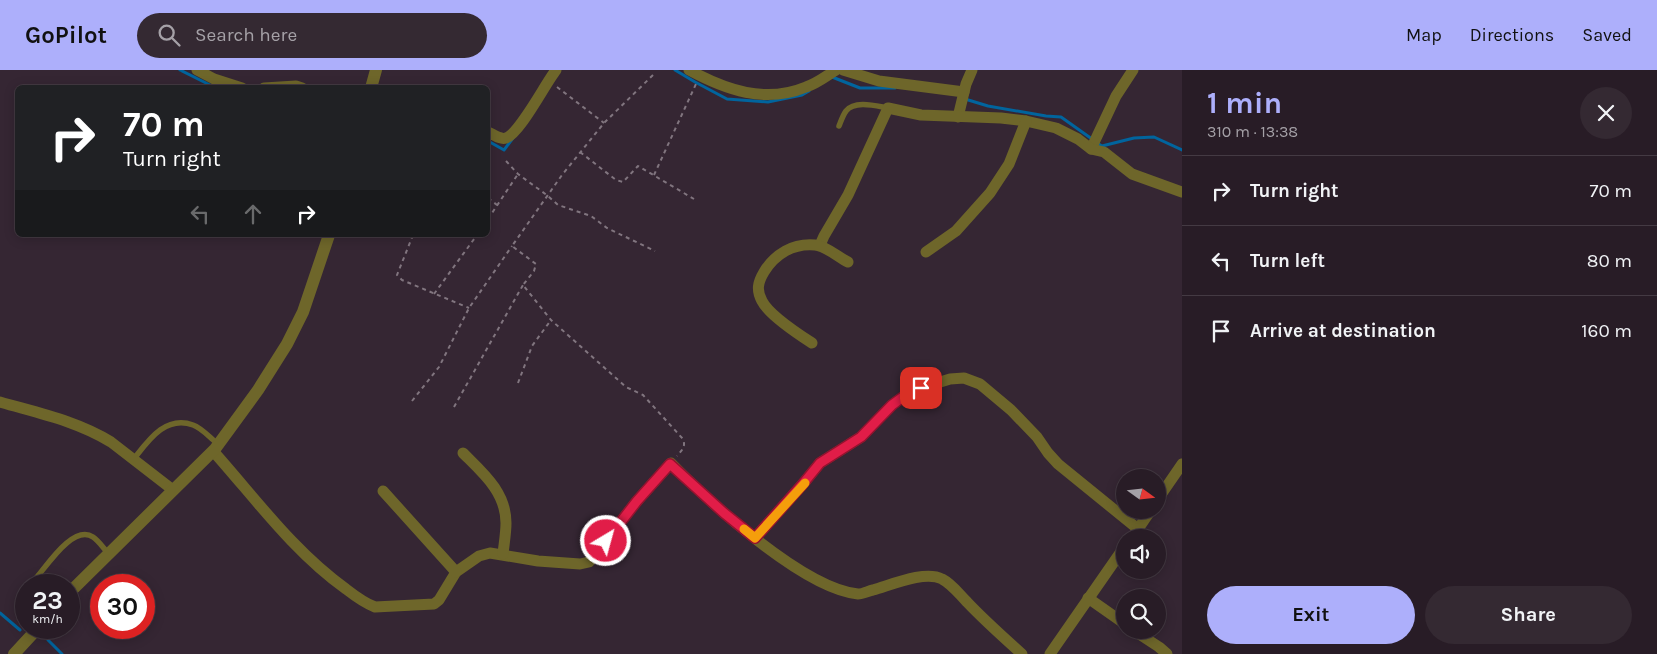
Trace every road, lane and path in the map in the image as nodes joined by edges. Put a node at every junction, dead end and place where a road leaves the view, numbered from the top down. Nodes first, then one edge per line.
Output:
1 (197, 70) edge
2 (376, 70) edge
3 (556, 70) edge
4 (689, 70) edge
5 (836, 70) edge
6 (843, 70) edge
7 (972, 70) edge
8 (1133, 70) edge
9 (653, 75) dead end
10 (553, 84) dead end
11 (233, 85) edge
12 (372, 85) edge
13 (695, 87) dead end
14 (964, 94) junction
15 (888, 108) junction
16 (958, 115) junction
17 (1026, 121) junction
18 (604, 123) junction
19 (839, 126) dead end
20 (490, 133) edge
21 (1094, 142) junction
22 (580, 152) junction
23 (506, 161) dead end
24 (518, 174) junction
25 (654, 175) junction
26 (1182, 192) edge
27 (548, 196) junction
28 (694, 199) dead end
29 (490, 200) edge
30 (497, 205) junction
31 (490, 216) edge
32 (328, 237) edge
33 (412, 237) edge
34 (475, 237) edge
35 (820, 245) junction
36 (512, 246) junction
37 (655, 251) dead end
38 (926, 252) dead end
39 (848, 262) dead end
40 (523, 285) junction
41 (434, 294) junction
42 (469, 308) junction
43 (552, 320) junction
44 (812, 343) dead end
45 (518, 383) dead end
46 (412, 401) dead end
47 (0, 402) edge
48 (454, 407) dead end
49 (215, 447) junction
50 (463, 453) dead end
51 (133, 460) junction
52 (670, 464) junction
53 (1182, 464) edge
54 (1166, 487) edge
55 (173, 490) junction
56 (383, 491) dead end
57 (1131, 529) edge
58 (755, 538) junction
59 (109, 554) junction
60 (503, 554) junction
61 (1116, 559) edge
62 (456, 572) junction
63 (40, 574) edge
64 (80, 583) edge
65 (1088, 598) junction
66 (1116, 618) edge
67 (28, 639) edge
68 (1147, 639) edge
69 (14, 654) edge
70 (1022, 654) edge
71 (1050, 654) edge
72 (1167, 654) edge

1 - 11 street
2 - 12 street
3 - 20 street
4 - 5 street
6 - 14 street
7 - 14 street
8 - 21 street
9 - 18 path
10 - 18 path
13 - 25 path
14 - 16 street
15 - 16 street
15 - 19 lane
15 - 35 street
16 - 17 street
17 - 21 street
17 - 38 street
18 - 22 path
21 - 26 street
22 - 25 path
22 - 27 path
23 - 24 path
24 - 27 path
24 - 30 path
25 - 28 path
27 - 36 path
27 - 37 path
29 - 30 path
30 - 31 path
32 - 49 street
33 - 41 path
34 - 41 path
35 - 39 street
35 - 44 street
36 - 40 path
36 - 42 path
40 - 43 path
40 - 48 path
41 - 42 path
42 - 46 path
43 - 45 path
43 - 52 path
47 - 51 street
49 - 51 lane
49 - 55 street
49 - 62 street
50 - 60 street
51 - 55 street
52 - 58 street
52 - 60 street
53 - 54 street
55 - 59 street
56 - 62 street
57 - 58 street
58 - 70 street
59 - 63 lane
59 - 64 street
60 - 62 street
61 - 65 street
65 - 66 street
65 - 71 street
67 - 69 street
68 - 72 street

